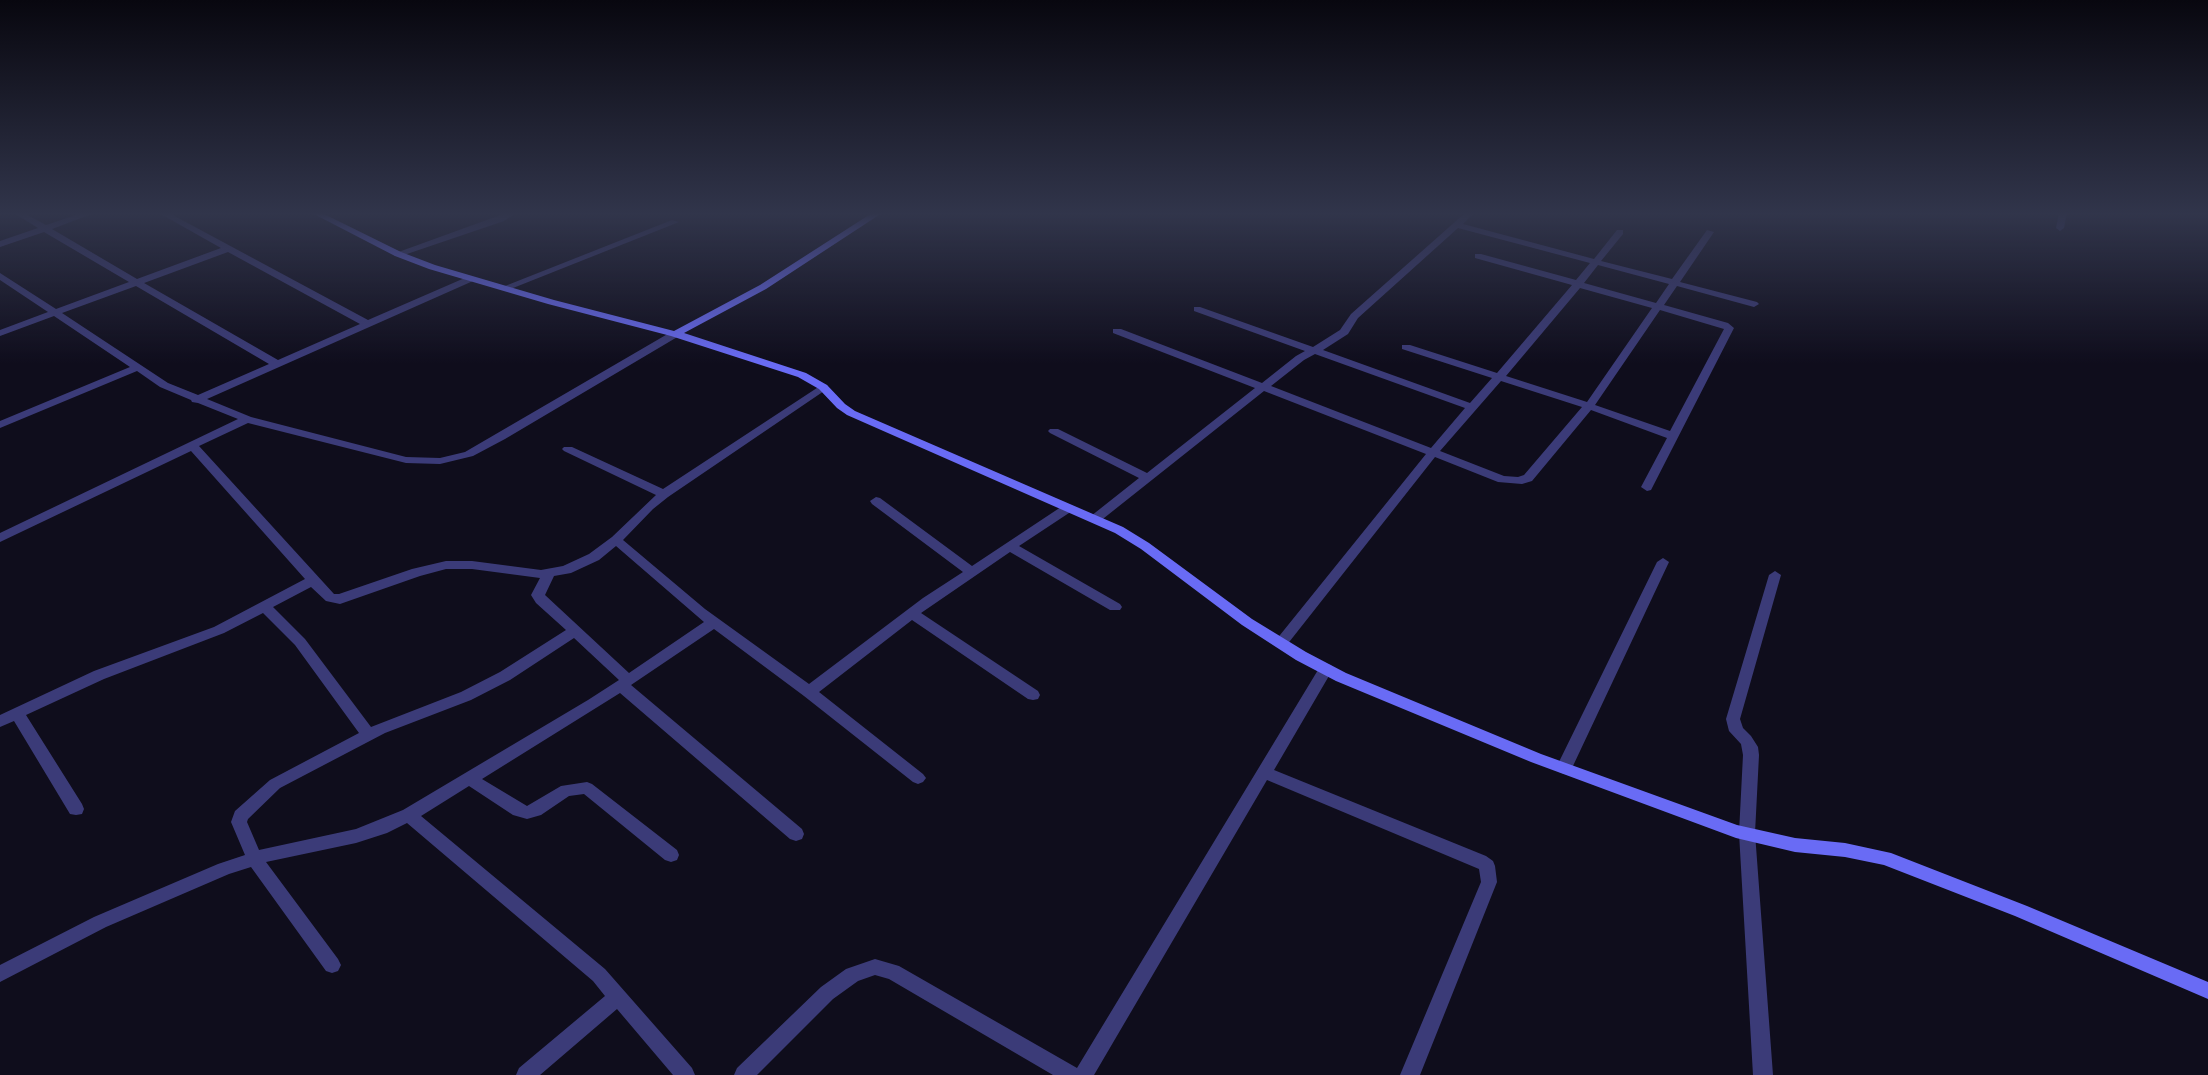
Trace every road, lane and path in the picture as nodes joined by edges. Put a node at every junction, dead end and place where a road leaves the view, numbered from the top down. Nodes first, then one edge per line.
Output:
1 (102, 263) edge
2 (189, 263) edge
3 (257, 263) edge
4 (424, 263) edge
5 (569, 263) edge
6 (800, 263) edge
7 (1413, 263) edge
8 (1502, 263) edge
9 (1594, 263) edge
10 (1599, 263) edge
11 (1687, 263) edge
12 (0, 276) edge
13 (470, 279) junction
14 (136, 283) junction
15 (1673, 283) junction
16 (1577, 285) junction
17 (505, 288) junction
18 (1754, 304) dead end
19 (1657, 306) junction
20 (1197, 309) dead end
21 (56, 313) junction
22 (368, 324) junction
23 (1117, 331) dead end
24 (0, 333) edge
25 (675, 334) junction
26 (1406, 347) dead end
27 (1313, 351) junction
28 (277, 364) junction
29 (136, 368) junction
30 (1498, 378) junction
31 (823, 387) junction
32 (1263, 388) junction
33 (196, 400) junction
34 (1589, 406) junction
35 (1472, 407) junction
36 (247, 419) junction
37 (0, 425) edge
38 (1054, 431) dead end
39 (1673, 436) junction
40 (192, 445) junction
41 (568, 449) dead end
42 (1433, 452) junction
43 (1148, 478) junction
44 (1647, 487) dead end
45 (664, 494) junction
46 (876, 501) dead end
47 (1068, 508) junction
48 (1095, 519) junction
49 (0, 538) edge
50 (616, 540) junction
51 (1009, 546) junction
52 (1663, 562) dead end
53 (550, 572) junction
54 (972, 572) junction
55 (1775, 575) dead end
56 (314, 580) junction
57 (265, 607) junction
58 (1115, 607) dead end
59 (912, 613) junction
60 (714, 622) junction
61 (574, 631) junction
62 (1281, 644) junction
63 (1326, 669) junction
64 (624, 683) junction
65 (809, 692) junction
66 (1033, 695) dead end
67 (17, 713) junction
68 (0, 721) edge
69 (369, 735) junction
70 (1564, 768) junction
71 (1264, 773) junction
72 (470, 778) junction
73 (918, 778) dead end
74 (76, 809) dead end
75 (409, 815) junction
76 (1747, 833) junction
77 (796, 834) dead end
78 (671, 855) dead end
79 (254, 858) junction
80 (332, 965) dead end
81 (0, 974) edge
82 (2208, 991) edge
83 (617, 997) junction
84 (526, 1075) edge
85 (685, 1075) edge
86 (744, 1075) edge
87 (1071, 1075) edge
88 (1083, 1075) edge
89 (1410, 1075) edge
90 (1762, 1075) edge

1 - 14 street
2 - 14 street
3 - 22 street
4 - 13 street
5 - 17 street
6 - 25 street
7 - 27 street
8 - 16 street
9 - 16 street
10 - 15 street
11 - 15 street
12 - 21 street
13 - 17 street
13 - 22 street
14 - 21 street
14 - 28 street
15 - 18 street
15 - 19 street
16 - 19 street
16 - 30 street
17 - 25 street
19 - 34 street
19 - 39 street
20 - 27 street
21 - 24 street
21 - 29 street
22 - 28 street
23 - 32 street
25 - 31 street
25 - 36 street
26 - 30 street
27 - 32 street
27 - 35 street
28 - 33 street
29 - 33 street
29 - 37 street
30 - 34 street
30 - 35 street
31 - 45 street
31 - 47 street
32 - 42 street
32 - 43 street
33 - 36 street
34 - 39 street
34 - 42 street
35 - 42 street
36 - 40 street
38 - 43 street
39 - 44 street
40 - 49 street
40 - 56 street
41 - 45 street
42 - 62 street
43 - 48 street
45 - 50 street
46 - 54 street
47 - 48 street
47 - 51 street
48 - 62 street
50 - 53 street
50 - 60 street
51 - 54 street
51 - 58 street
52 - 70 street
53 - 56 street
53 - 61 street
54 - 59 street
55 - 76 street
56 - 57 street
57 - 67 street
57 - 69 street
59 - 65 street
59 - 66 street
60 - 64 street
60 - 65 street
61 - 64 street
61 - 69 street
62 - 63 street
63 - 70 street
63 - 71 street
64 - 72 street
64 - 77 street
65 - 73 street
67 - 68 street
67 - 74 street
69 - 79 street
70 - 76 street
71 - 88 street
71 - 89 street
72 - 75 street
72 - 78 street
75 - 79 street
75 - 83 street
76 - 82 street
76 - 90 street
79 - 80 street
79 - 81 street
83 - 84 street
83 - 85 street
86 - 87 street

